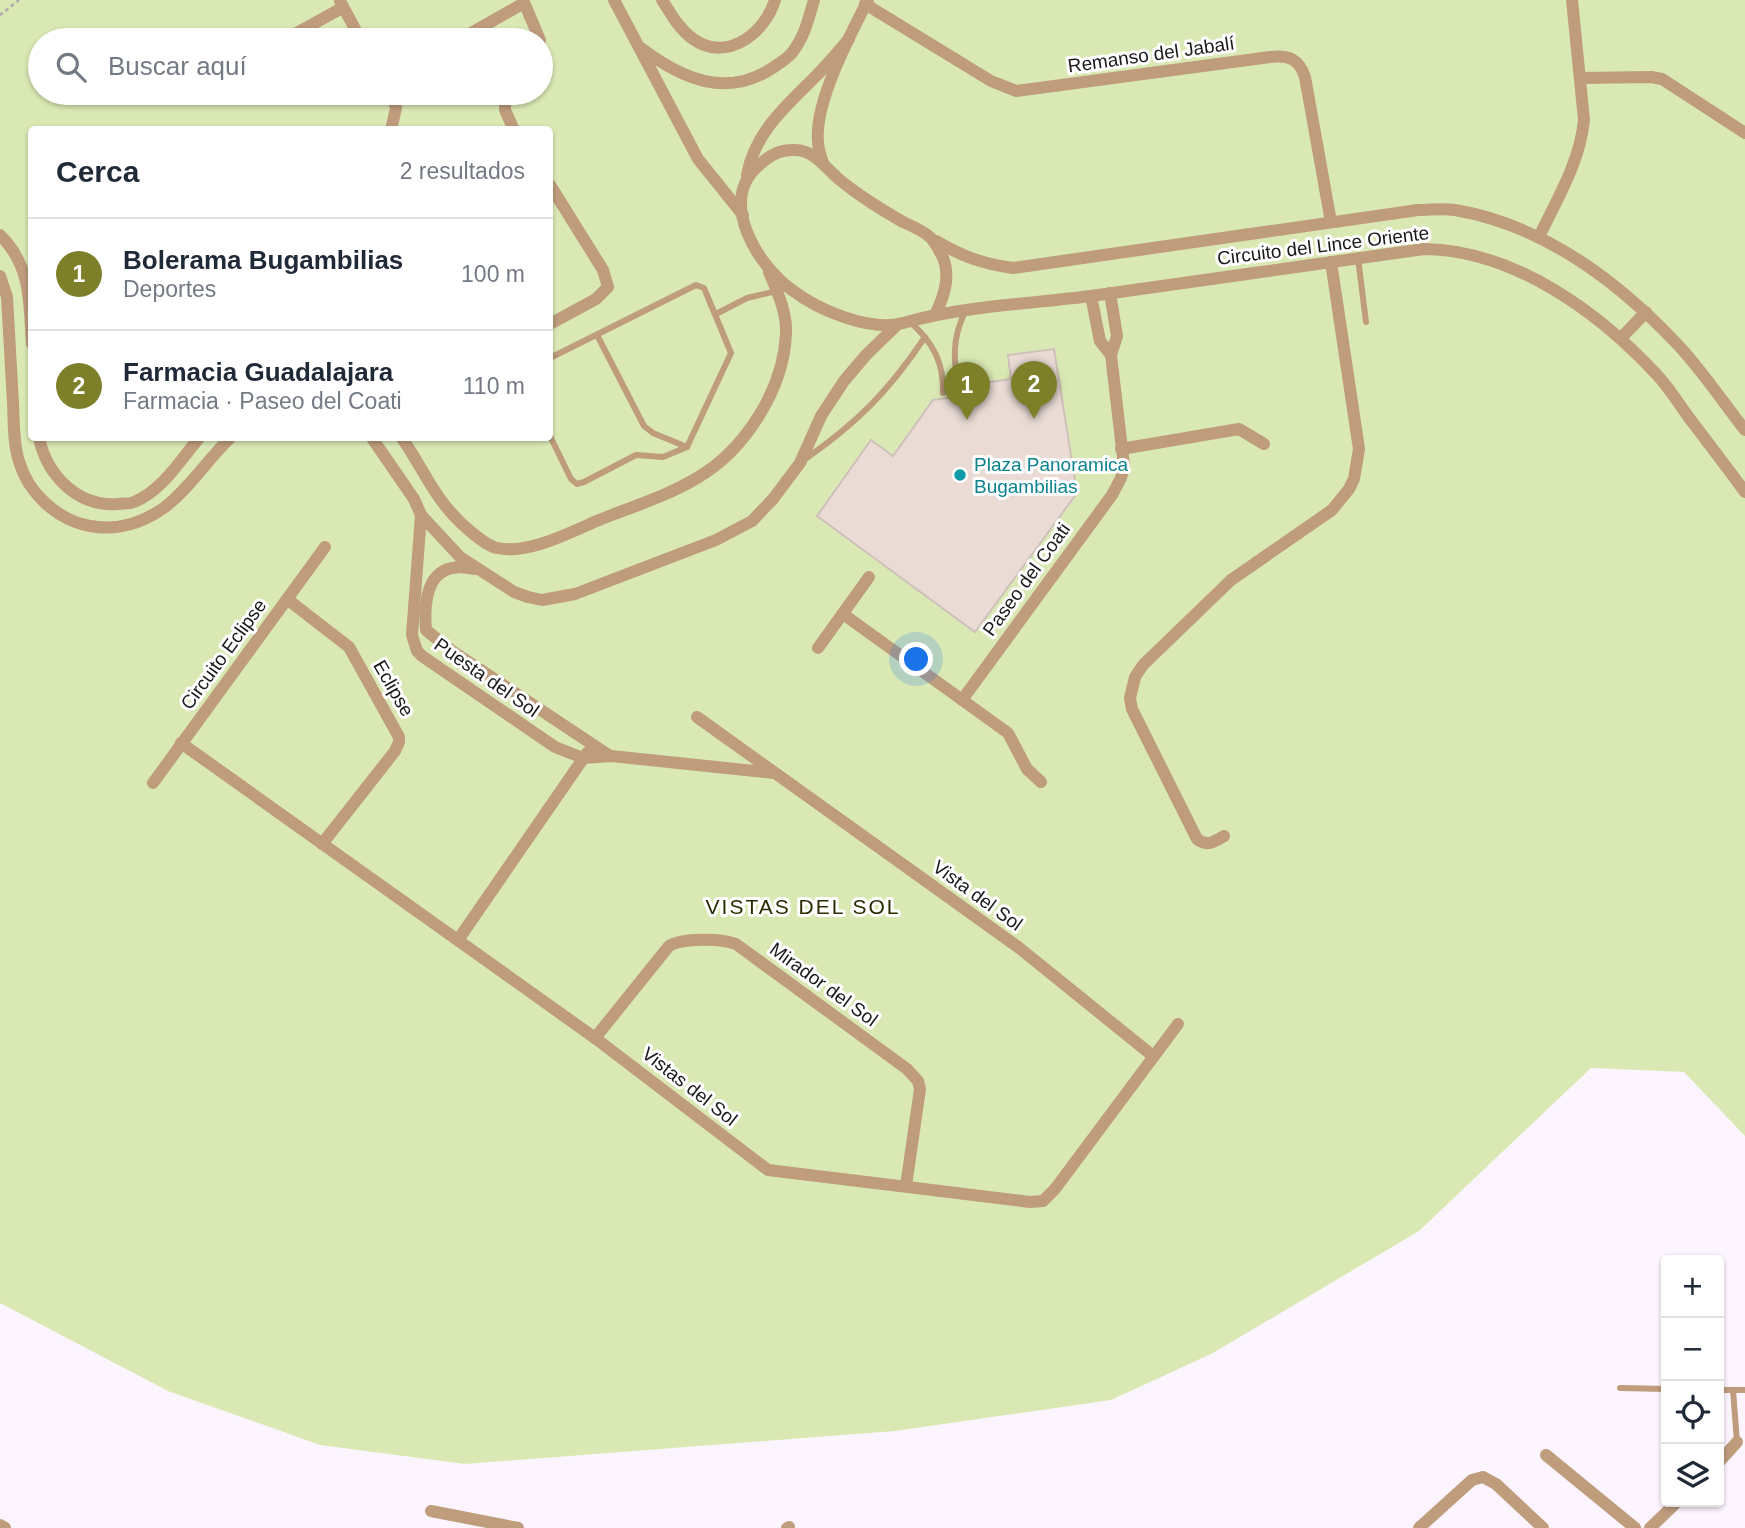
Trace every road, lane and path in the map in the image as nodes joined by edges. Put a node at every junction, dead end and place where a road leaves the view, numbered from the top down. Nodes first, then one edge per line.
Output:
1 (19, 0) edge
2 (614, 0) edge
3 (662, 0) edge
4 (775, 0) edge
5 (814, 0) edge
6 (1572, 0) edge
7 (524, 1) edge
8 (867, 2) edge
9 (341, 4) edge
10 (0, 15) edge
11 (303, 28) edge
12 (354, 28) edge
13 (479, 28) edge
14 (535, 28) edge
15 (849, 39) junction
16 (638, 46) junction
17 (1580, 78) junction
18 (395, 105) edge
19 (505, 105) edge
20 (392, 126) edge
21 (512, 126) edge
22 (1745, 133) edge
23 (823, 163) junction
24 (746, 183) junction
25 (553, 190) edge
26 (743, 215) junction
27 (1331, 222) junction
28 (0, 235) edge
29 (1539, 236) junction
30 (930, 237) junction
31 (1358, 258) junction
32 (764, 262) junction
33 (1331, 262) junction
34 (0, 276) edge
35 (28, 282) edge
36 (777, 291) junction
37 (1110, 293) junction
38 (1091, 296) junction
39 (965, 311) junction
40 (1646, 312) junction
41 (936, 313) junction
42 (716, 314) junction
43 (553, 322) edge
44 (1366, 322) dead end
45 (903, 323) junction
46 (597, 335) junction
47 (925, 337) junction
48 (1620, 338) junction
49 (1111, 355) junction
50 (553, 357) edge
51 (961, 391) dead end
52 (943, 393) dead end
53 (1745, 430) edge
54 (40, 441) edge
55 (196, 441) edge
56 (227, 441) edge
57 (374, 441) edge
58 (404, 441) edge
59 (552, 441) edge
60 (1264, 444) dead end
61 (687, 447) junction
62 (1121, 449) junction
63 (800, 463) junction
64 (1745, 492) edge
65 (421, 515) junction
66 (325, 547) dead end
67 (478, 570) junction
68 (869, 577) dead end
69 (287, 599) junction
70 (843, 614) junction
71 (426, 630) junction
72 (412, 635) junction
73 (818, 648) dead end
74 (452, 651) junction
75 (440, 668) junction
76 (962, 700) junction
77 (697, 717) dead end
78 (181, 743) junction
79 (591, 746) junction
80 (611, 756) junction
81 (583, 758) junction
82 (775, 773) junction
83 (1041, 782) dead end
84 (153, 783) dead end
85 (1224, 836) dead end
86 (322, 844) junction
87 (458, 940) junction
88 (1178, 1024) dead end
89 (595, 1038) junction
90 (1153, 1056) junction
91 (906, 1186) junction
92 (1620, 1388) dead end
93 (1661, 1389) edge
94 (1724, 1390) edge
95 (1733, 1390) junction
96 (1745, 1390) edge
97 (1737, 1442) joint
98 (1546, 1455) dead end
99 (1724, 1456) edge
100 (1672, 1507) edge
101 (431, 1511) dead end
102 (0, 1525) edge
103 (5, 1528) edge
104 (517, 1528) edge
105 (1419, 1528) edge
106 (1543, 1528) edge
107 (1635, 1528) edge
108 (1650, 1528) edge

1 - 10 path
2 - 16 street
3 - 4 street
5 - 16 street
6 - 17 street
7 - 13 street
7 - 14 street
8 - 15 street
8 - 27 street, Remanso del Jabalí
9 - 11 street
9 - 12 street
15 - 23 street
15 - 24 street
16 - 26 street
17 - 22 street
17 - 29 street
18 - 20 street
19 - 21 street
23 - 24 street
23 - 30 street, Circuito del Lince Oriente
24 - 26 street
25 - 43 street
26 - 32 street
27 - 29 street, Circuito del Lince Oriente
27 - 30 street, Circuito del Lince Oriente
28 - 35 street
29 - 40 street, Circuito del Lince Oriente
30 - 41 street
31 - 33 street, Circuito del Lince Oriente
31 - 44 lane
31 - 48 street, Circuito del Lince Oriente
32 - 36 street
32 - 45 street
33 - 37 street, Circuito del Lince Oriente
33 - 85 street
34 - 56 street
36 - 42 lane
36 - 58 street
37 - 38 street, Circuito del Lince Oriente
37 - 49 street, Paseo del Coati
38 - 39 street, Circuito del Lince Oriente
38 - 49 street, Paseo del Coati
39 - 41 street, Circuito del Lince Oriente
39 - 51 lane
40 - 48 street
40 - 53 street, Circuito del Lince Oriente
41 - 45 street, Circuito del Lince Oriente
42 - 46 lane
42 - 61 lane
45 - 47 lane
45 - 63 street
46 - 50 lane
46 - 61 lane
47 - 52 lane
47 - 63 lane
48 - 64 street, Circuito del Lince Oriente
49 - 62 street, Paseo del Coati
54 - 55 street
57 - 65 street
59 - 61 lane
60 - 62 street
62 - 76 street, Paseo del Coati
63 - 67 street
65 - 67 street
65 - 72 street, Puesta del Sol
66 - 69 street, Circuito Eclipse
67 - 71 street, Puesta del Sol
68 - 70 street
69 - 78 street, Circuito Eclipse
69 - 86 street, Eclipse
70 - 73 street
70 - 76 street
71 - 72 street
71 - 74 street, Puesta del Sol
72 - 75 street, Puesta del Sol
74 - 75 street
74 - 79 street, Puesta del Sol
75 - 81 street, Puesta del Sol
76 - 83 street
77 - 82 street, Vista del Sol
78 - 84 street, Circuito Eclipse
78 - 86 street, Vistas del Sol
79 - 80 street, Vista del Sol
79 - 81 street
80 - 81 street, Vista del Sol
80 - 82 street, Vista del Sol
81 - 87 street
82 - 90 street, Vista del Sol
86 - 87 street, Vistas del Sol
87 - 89 street, Vistas del Sol
88 - 90 street, Vistas del Sol
89 - 91 street, Vistas del Sol
89 - 91 street, Mirador del Sol
90 - 91 street, Vistas del Sol
92 - 93 lane
94 - 95 lane
95 - 96 lane
95 - 97 lane
97 - 99 street
98 - 107 street
100 - 108 street
101 - 104 street
102 - 103 street
105 - 106 street

